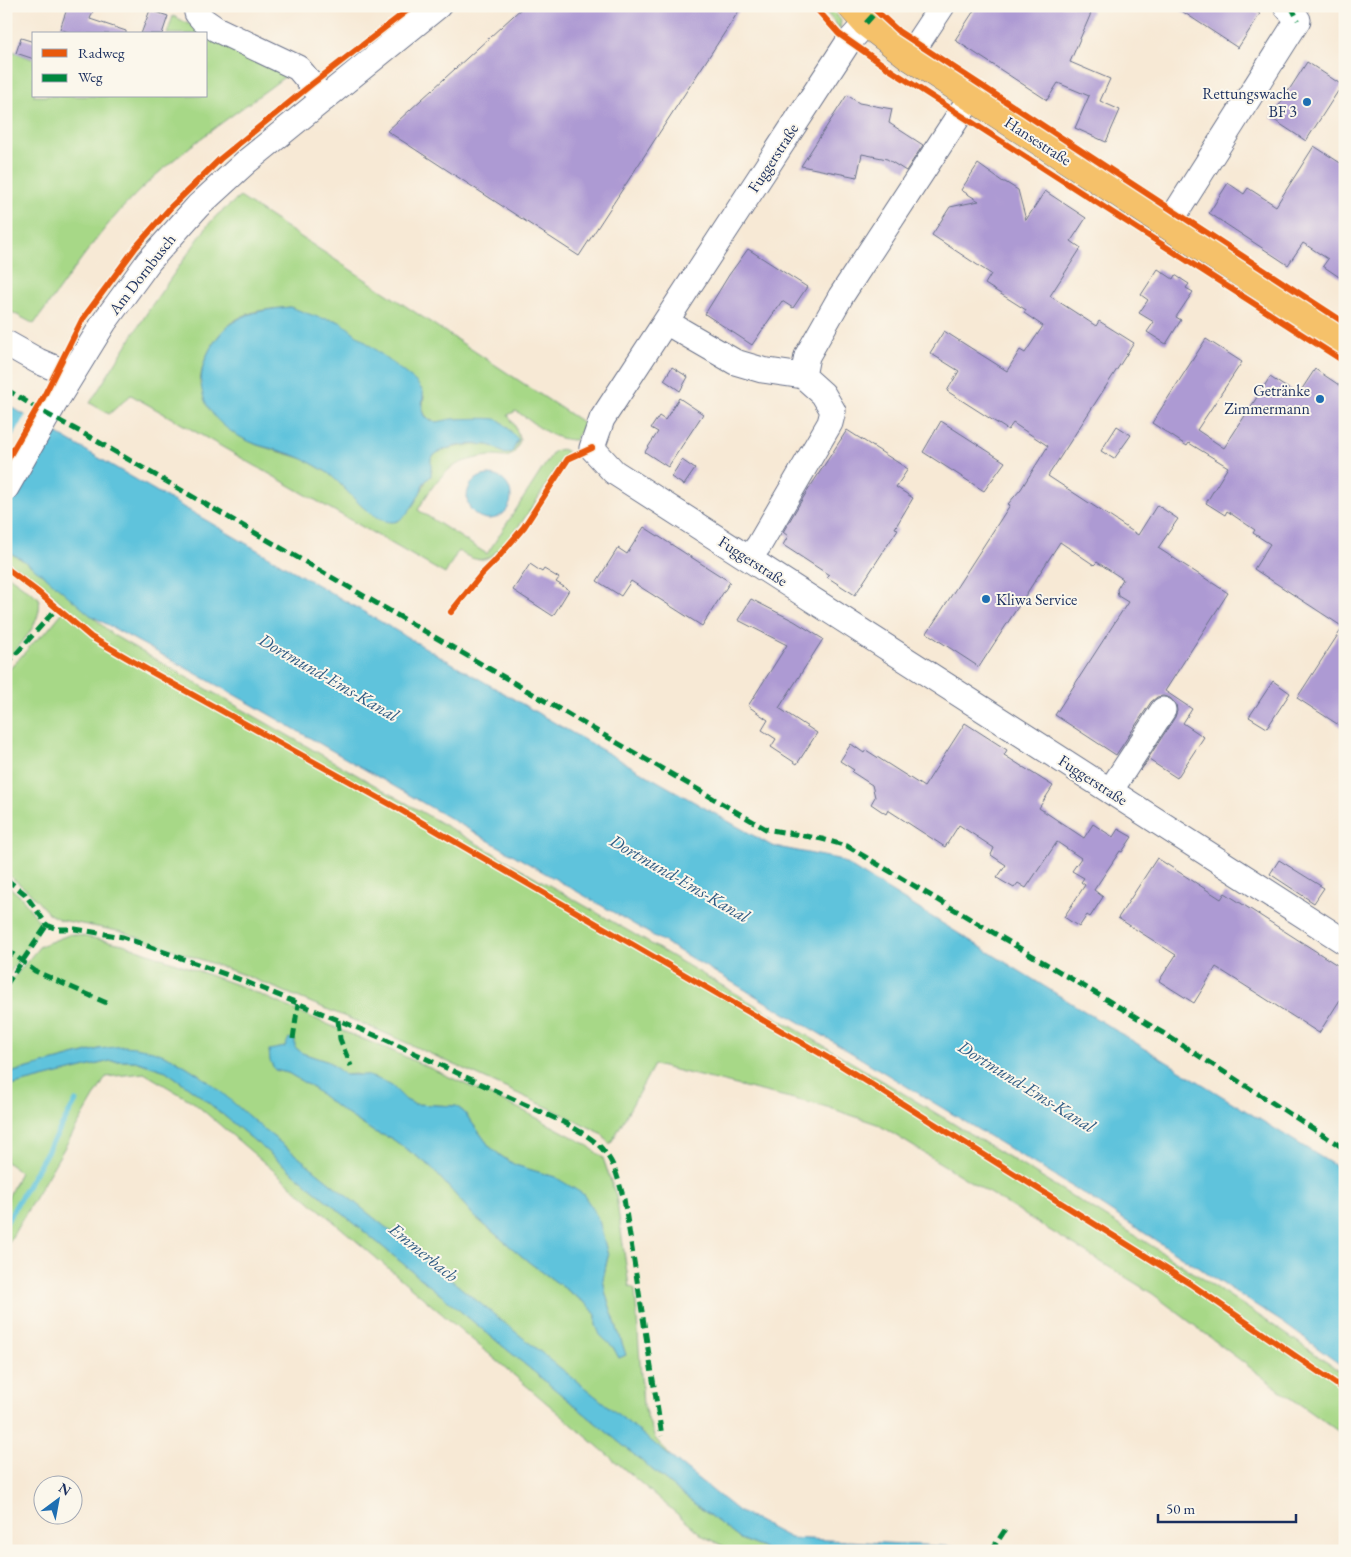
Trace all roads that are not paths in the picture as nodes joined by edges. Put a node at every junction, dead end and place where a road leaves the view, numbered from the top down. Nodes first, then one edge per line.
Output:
1 (196, 6) edge
2 (438, 6) edge
3 (942, 6) edge
4 (1292, 13) edge
5 (859, 14) edge
6 (909, 56) junction
7 (971, 97) junction
8 (324, 99) junction
9 (1168, 225) junction
10 (666, 322) junction
11 (1345, 341) edge
12 (6, 343) edge
13 (71, 376) junction
14 (803, 376) junction
15 (6, 488) edge
16 (749, 558) junction
17 (1163, 710) dead end
18 (1110, 791) junction
19 (1345, 942) edge

1 - 8 street
2 - 8 street, Am Dornbusch
3 - 6 street
4 - 9 street
5 - 6 main road, Hansestraße
5 - 10 street, Fuggerstraße
6 - 7 main road, Hansestraße
7 - 9 main road, Hansestraße
7 - 14 street
8 - 13 street, Am Dornbusch
9 - 11 main road, Hansestraße
10 - 14 street
10 - 16 street, Fuggerstraße
12 - 13 street
13 - 15 street, Am Dornbusch
14 - 16 street
16 - 18 street, Fuggerstraße
17 - 18 street
18 - 19 street, Fuggerstraße

